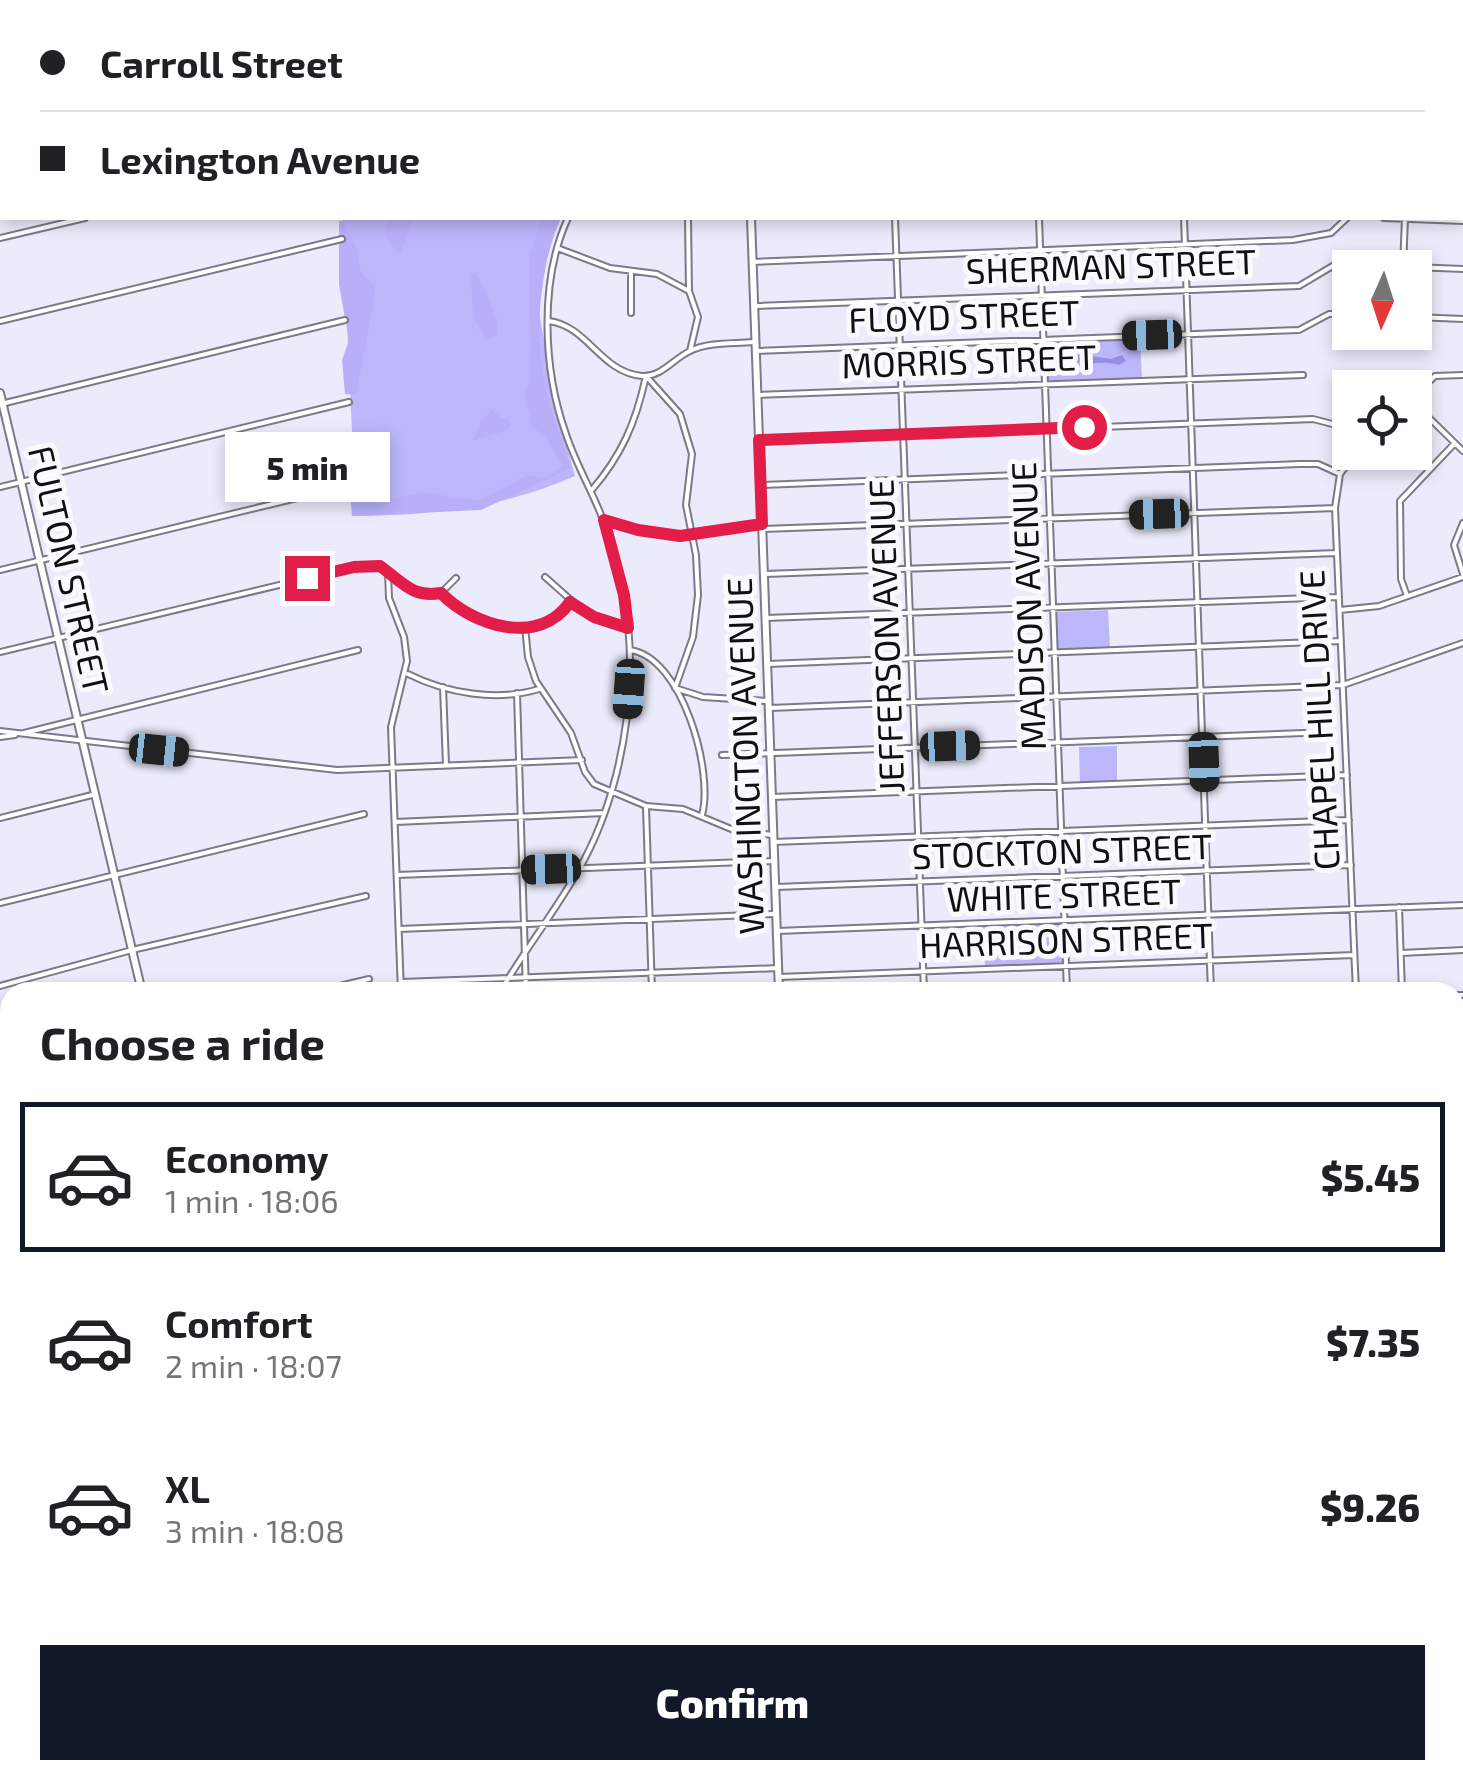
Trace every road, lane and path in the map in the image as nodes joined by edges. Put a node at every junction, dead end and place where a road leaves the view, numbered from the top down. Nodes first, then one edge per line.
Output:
1 (76, 220) edge
2 (567, 220) edge
3 (688, 220) edge
4 (750, 220) edge
5 (896, 220) edge
6 (1039, 220) edge
7 (1184, 220) edge
8 (1344, 220) edge
9 (1405, 220) edge
10 (0, 238) edge
11 (342, 238) dead end
12 (1184, 244) junction
13 (558, 248) junction
14 (1040, 250) junction
15 (1403, 250) edge
16 (897, 255) junction
17 (752, 262) junction
18 (1332, 266) edge
19 (1432, 268) edge
20 (1463, 270) edge
21 (631, 271) junction
22 (1186, 290) junction
23 (688, 292) junction
24 (1042, 294) junction
25 (898, 300) junction
26 (754, 306) junction
27 (631, 313) dead end
28 (1332, 314) edge
29 (1432, 318) edge
30 (1463, 319) edge
31 (345, 320) dead end
32 (0, 321) edge
33 (549, 321) junction
34 (1188, 334) junction
35 (1044, 338) junction
36 (900, 345) junction
37 (755, 346) junction
38 (690, 351) junction
39 (646, 376) junction
40 (1303, 376) dead end
41 (1463, 376) edge
42 (1190, 379) junction
43 (1432, 379) edge
44 (1046, 384) junction
45 (902, 390) junction
46 (0, 394) edge
47 (758, 395) junction
48 (348, 402) dead end
49 (1, 404) edge
50 (1432, 421) edge
51 (1192, 424) junction
52 (1332, 424) edge
53 (1048, 428) junction
54 (904, 434) junction
55 (759, 440) junction
56 (1454, 444) junction
57 (1463, 451) edge
58 (1193, 468) junction
59 (1343, 470) edge
60 (1050, 473) junction
61 (1340, 474) junction
62 (906, 479) junction
63 (21, 482) junction
64 (352, 484) dead end
65 (761, 484) junction
66 (0, 486) edge
67 (591, 491) junction
68 (1335, 508) junction
69 (1195, 513) junction
70 (1051, 518) junction
71 (604, 520) junction
72 (1463, 523) edge
73 (908, 524) junction
74 (762, 527) junction
75 (692, 535) junction
76 (1337, 552) junction
77 (1196, 558) junction
78 (40, 560) junction
79 (1053, 563) junction
80 (909, 569) junction
81 (0, 570) edge
82 (388, 572) junction
83 (764, 574) junction
84 (1463, 575) edge
85 (456, 578) dead end
86 (545, 578) dead end
87 (441, 593) junction
88 (1407, 596) junction
89 (1339, 597) junction
90 (570, 602) junction
91 (1198, 603) junction
92 (1054, 608) junction
93 (1340, 610) junction
94 (911, 612) junction
95 (766, 618) junction
96 (525, 627) junction
97 (628, 628) junction
98 (59, 638) junction
99 (1341, 642) junction
100 (1463, 643) edge
101 (1200, 647) junction
102 (358, 650) dead end
103 (630, 650) junction
104 (0, 652) edge
105 (1056, 652) junction
106 (912, 658) junction
107 (768, 664) junction
108 (406, 673) junction
109 (1343, 686) junction
110 (443, 687) junction
111 (675, 688) junction
112 (539, 689) junction
113 (1201, 692) junction
114 (517, 693) junction
115 (1058, 697) junction
116 (914, 703) junction
117 (769, 705) junction
118 (78, 718) junction
119 (1304, 733) dead end
120 (0, 734) edge
121 (22, 734) junction
122 (1203, 737) junction
123 (82, 740) junction
124 (1059, 742) junction
125 (916, 747) junction
126 (770, 752) junction
127 (722, 755) dead end
128 (582, 760) junction
129 (519, 762) junction
130 (446, 766) junction
131 (392, 768) junction
132 (1347, 776) junction
133 (1204, 782) junction
134 (1060, 786) junction
135 (918, 792) junction
136 (610, 793) junction
137 (96, 794) junction
138 (772, 797) junction
139 (646, 806) junction
140 (604, 813) junction
141 (364, 814) dead end
142 (702, 815) junction
143 (521, 816) junction
144 (0, 818) edge
145 (1349, 820) junction
146 (394, 822) junction
147 (1206, 826) junction
148 (1062, 832) junction
149 (919, 836) junction
150 (774, 838) junction
151 (774, 861) junction
152 (1351, 865) junction
153 (648, 866) junction
154 (580, 868) junction
155 (523, 870) junction
156 (1207, 872) junction
157 (114, 874) junction
158 (396, 875) junction
159 (1064, 876) junction
160 (921, 882) junction
161 (776, 887) junction
162 (366, 896) dead end
163 (0, 903) edge
164 (1463, 905) edge
165 (1399, 908) junction
166 (1353, 909) junction
167 (777, 914) junction
168 (1209, 916) junction
169 (650, 918) junction
170 (1065, 921) junction
171 (545, 922) junction
172 (525, 924) junction
173 (922, 926) junction
174 (399, 929) junction
175 (778, 932) junction
176 (132, 950) junction
177 (1463, 950) edge
178 (525, 952) junction
179 (1401, 952) junction
180 (1354, 955) junction
181 (1210, 961) junction
182 (1066, 966) junction
183 (924, 972) junction
184 (652, 973) junction
185 (779, 973) junction
186 (508, 978) junction
187 (526, 978) junction
188 (370, 979) dead end
189 (15, 982) edge
190 (140, 982) edge
191 (357, 982) edge
192 (401, 982) joint
193 (506, 982) edge
194 (526, 982) edge
195 (652, 982) edge
196 (779, 982) edge
197 (924, 982) edge
198 (1067, 982) edge
199 (1211, 982) edge
200 (1355, 982) edge
201 (1402, 982) edge

1 - 10 street
2 - 13 street
3 - 23 street
4 - 17 street, WASHINGTON AVENUE
5 - 16 street, JEFFERSON AVENUE
6 - 14 street, MADISON AVENUE
7 - 12 street
8 - 12 street
9 - 15 street
11 - 32 street
12 - 14 street
12 - 22 street
13 - 21 street
13 - 33 street
14 - 16 street
14 - 24 street, MADISON AVENUE
16 - 17 street
16 - 25 street, JEFFERSON AVENUE
17 - 26 street, WASHINGTON AVENUE
18 - 22 street, SHERMAN STREET
19 - 20 street, SHERMAN STREET
21 - 23 street
21 - 27 street
22 - 24 street, SHERMAN STREET
22 - 34 street
23 - 38 street
24 - 25 street, SHERMAN STREET
24 - 35 street, MADISON AVENUE
25 - 26 street, SHERMAN STREET
25 - 36 street, JEFFERSON AVENUE
26 - 37 street, WASHINGTON AVENUE
28 - 34 street, FLOYD STREET
29 - 30 street
31 - 49 street
33 - 39 street
33 - 67 street
34 - 35 street, FLOYD STREET
34 - 42 street
35 - 36 street, FLOYD STREET
35 - 44 street, MADISON AVENUE
36 - 37 street, FLOYD STREET
36 - 45 street, JEFFERSON AVENUE
37 - 38 street, FLOYD STREET
37 - 47 street, WASHINGTON AVENUE
38 - 39 street
39 - 67 street
39 - 75 street
40 - 42 street, MORRIS STREET
41 - 43 street
42 - 44 street, MORRIS STREET
42 - 51 street
44 - 45 street, MORRIS STREET
44 - 53 street, MADISON AVENUE
45 - 47 street, MORRIS STREET
45 - 54 street, JEFFERSON AVENUE
46 - 49 street, FULTON STREET
47 - 55 street, WASHINGTON AVENUE
48 - 63 street
49 - 63 street, FULTON STREET
50 - 56 street
51 - 52 street
51 - 53 street
51 - 58 street
53 - 54 street
53 - 60 street, MADISON AVENUE
54 - 55 street
54 - 62 street, JEFFERSON AVENUE
55 - 65 street, WASHINGTON AVENUE
56 - 57 street
56 - 88 street
58 - 60 street
58 - 61 street
58 - 69 street
59 - 61 street, CHAPEL HILL DRIVE
60 - 62 street
60 - 70 street, MADISON AVENUE
61 - 68 street, CHAPEL HILL DRIVE
62 - 65 street
62 - 73 street, JEFFERSON AVENUE
63 - 66 street
63 - 78 street, FULTON STREET
64 - 78 street
65 - 74 street, WASHINGTON AVENUE
67 - 71 street
68 - 69 street
68 - 76 street, CHAPEL HILL DRIVE
69 - 70 street
69 - 77 street
70 - 73 street
70 - 79 street, MADISON AVENUE
71 - 75 street
71 - 97 street
72 - 84 street
73 - 74 street
73 - 80 street, JEFFERSON AVENUE
74 - 75 street
74 - 83 street, WASHINGTON AVENUE
75 - 111 street
76 - 77 street
76 - 89 street, CHAPEL HILL DRIVE
77 - 79 street
77 - 91 street
78 - 81 street
78 - 98 street, FULTON STREET
79 - 80 street
79 - 92 street, MADISON AVENUE
80 - 83 street
80 - 94 street, JEFFERSON AVENUE
82 - 87 street
82 - 98 street
82 - 108 street
83 - 95 street, WASHINGTON AVENUE
84 - 88 street
85 - 87 street
86 - 90 street
87 - 96 street
88 - 93 street
89 - 91 street
89 - 93 street, CHAPEL HILL DRIVE
90 - 96 street
90 - 97 street
91 - 92 street
91 - 101 street
92 - 94 street
92 - 105 street, MADISON AVENUE
93 - 99 street, CHAPEL HILL DRIVE
94 - 95 street
94 - 106 street, JEFFERSON AVENUE
95 - 107 street, WASHINGTON AVENUE
96 - 112 street
97 - 103 street
98 - 104 street
98 - 118 street, FULTON STREET
99 - 101 street
99 - 109 street, CHAPEL HILL DRIVE
100 - 109 street
101 - 105 street
101 - 113 street
102 - 118 street
103 - 111 street
103 - 136 street
105 - 106 street
105 - 115 street, MADISON AVENUE
106 - 107 street
106 - 116 street, JEFFERSON AVENUE
107 - 117 street, WASHINGTON AVENUE
108 - 110 street
108 - 131 street
109 - 113 street
109 - 132 street, CHAPEL HILL DRIVE
110 - 114 street
110 - 130 street
111 - 117 street
111 - 142 street
112 - 114 street
112 - 128 street
113 - 115 street
113 - 122 street
114 - 129 street
115 - 116 street
115 - 124 street, MADISON AVENUE
116 - 117 street
116 - 125 street, JEFFERSON AVENUE
117 - 126 street, WASHINGTON AVENUE
118 - 121 street
118 - 123 street, FULTON STREET
119 - 122 street
120 - 121 street
121 - 123 street
122 - 124 street
122 - 133 street
123 - 131 street
123 - 137 street, FULTON STREET
124 - 125 street
124 - 134 street, MADISON AVENUE
125 - 126 street
125 - 135 street, JEFFERSON AVENUE
126 - 127 street
126 - 138 street, WASHINGTON AVENUE
128 - 129 street
128 - 136 street
129 - 130 street
129 - 143 street
130 - 131 street
131 - 146 street
132 - 133 street
132 - 145 street, CHAPEL HILL DRIVE
133 - 134 street
133 - 147 street
134 - 135 street
134 - 148 street, MADISON AVENUE
135 - 138 street
135 - 149 street, JEFFERSON AVENUE
136 - 139 street
136 - 140 street
137 - 144 street
137 - 157 street, FULTON STREET
138 - 150 street, WASHINGTON AVENUE
139 - 142 street
139 - 153 street
140 - 143 street
140 - 154 street
141 - 157 street
142 - 150 street
143 - 146 street
143 - 155 street
145 - 147 street
145 - 152 street, CHAPEL HILL DRIVE
146 - 158 street
147 - 148 street
147 - 156 street
148 - 149 street
148 - 159 street, MADISON AVENUE
149 - 150 street
149 - 160 street, JEFFERSON AVENUE
150 - 151 street, WASHINGTON AVENUE
151 - 153 street
151 - 161 street, WASHINGTON AVENUE
152 - 156 street, STOCKTON STREET
152 - 166 street, CHAPEL HILL DRIVE
153 - 154 street
153 - 169 street
154 - 155 street
154 - 171 street
155 - 158 street
155 - 172 street
156 - 159 street, STOCKTON STREET
156 - 168 street
157 - 163 street
157 - 176 street, FULTON STREET
158 - 174 street
159 - 160 street, STOCKTON STREET
159 - 170 street, MADISON AVENUE
160 - 161 street, STOCKTON STREET
160 - 173 street, JEFFERSON AVENUE
161 - 167 street, WASHINGTON AVENUE
162 - 176 street
164 - 165 street, WHITE STREET
165 - 166 street, WHITE STREET
165 - 179 street
166 - 168 street, WHITE STREET
166 - 180 street, CHAPEL HILL DRIVE
167 - 169 street
167 - 175 street, WASHINGTON AVENUE
168 - 170 street, WHITE STREET
168 - 181 street
169 - 171 street
169 - 184 street
170 - 173 street, WHITE STREET
170 - 182 street, MADISON AVENUE
171 - 172 street
171 - 178 street
172 - 174 street
172 - 178 street
173 - 175 street, WHITE STREET
173 - 183 street, JEFFERSON AVENUE
174 - 192 street
175 - 185 street, WASHINGTON AVENUE
176 - 189 street
176 - 190 street, FULTON STREET
177 - 179 street
178 - 186 street
178 - 187 street
179 - 201 street
180 - 181 street, HARRISON STREET
180 - 200 street, CHAPEL HILL DRIVE
181 - 182 street, HARRISON STREET
181 - 199 street
182 - 183 street, HARRISON STREET
182 - 198 street, MADISON AVENUE
183 - 185 street, HARRISON STREET
183 - 197 street, JEFFERSON AVENUE
184 - 185 street, HARRISON STREET
184 - 187 street, HARRISON STREET
184 - 195 street
185 - 196 street, WASHINGTON AVENUE
186 - 187 street, HARRISON STREET
186 - 192 street, HARRISON STREET
186 - 193 street
187 - 194 street
188 - 191 street

